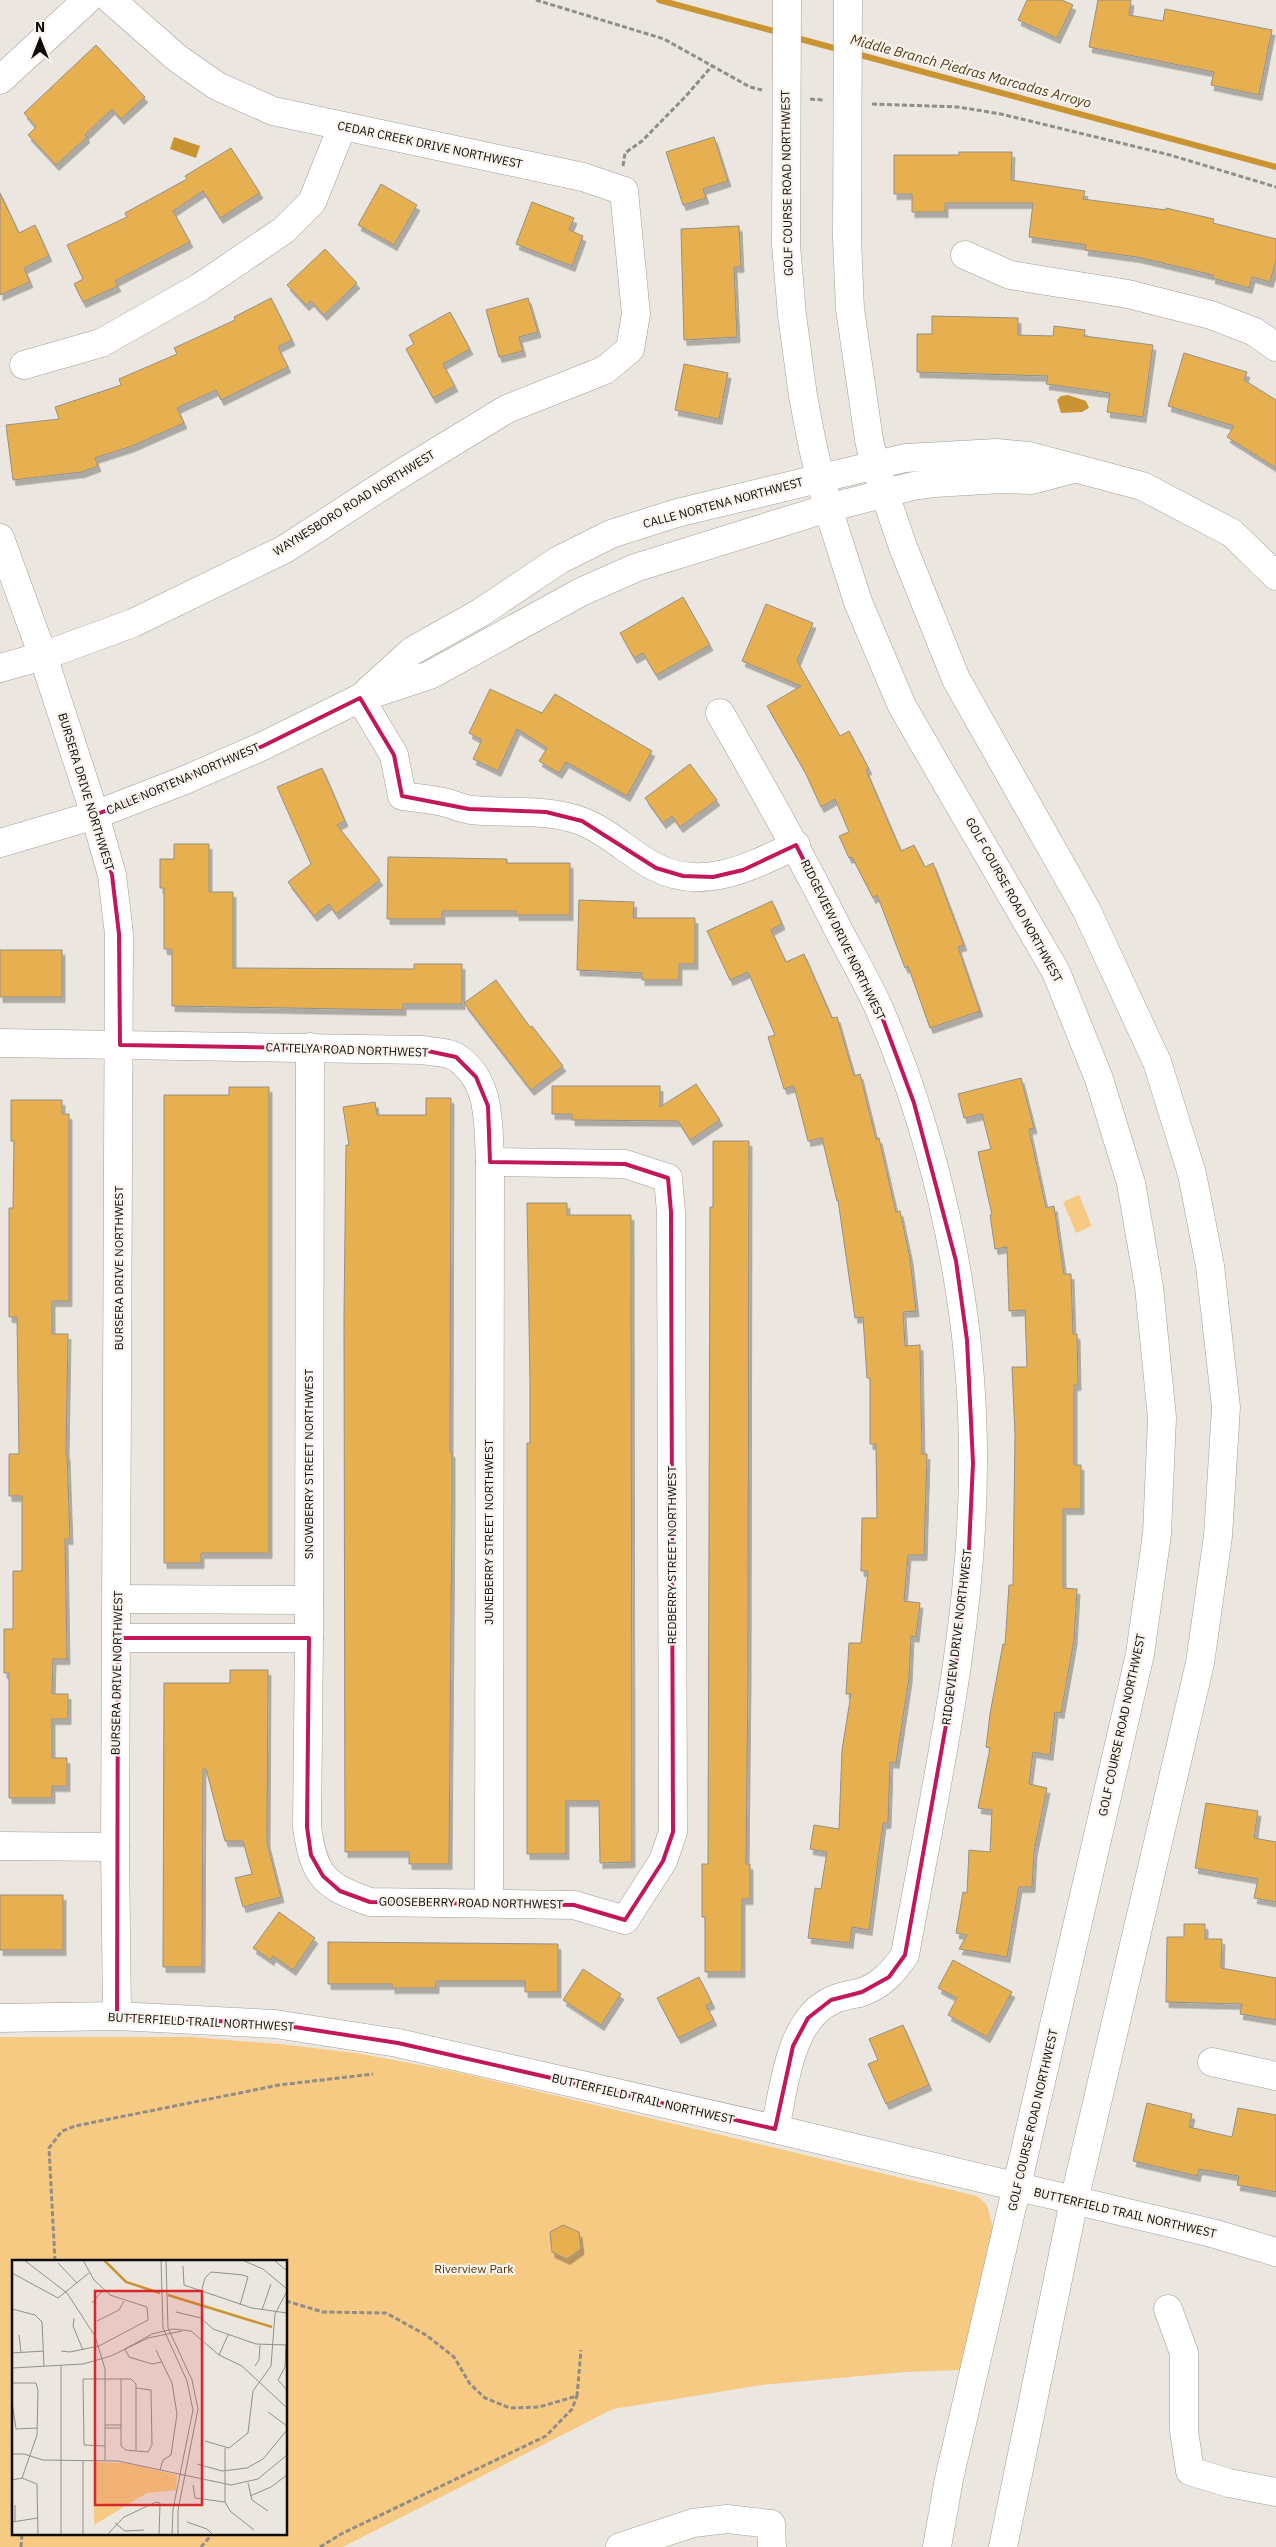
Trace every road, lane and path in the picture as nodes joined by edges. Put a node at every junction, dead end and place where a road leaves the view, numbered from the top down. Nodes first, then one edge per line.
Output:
1 (88, 0) edge
2 (111, 0) edge
3 (536, 0) edge
4 (787, 0) edge
5 (848, 0) edge
6 (712, 66) junction
7 (0, 80) edge
8 (785, 90) junction
9 (846, 96) junction
10 (342, 127) junction
11 (1276, 187) edge
12 (624, 191) junction
13 (965, 255) dead end
14 (1276, 347) edge
15 (24, 365) dead end
16 (875, 465) junction
17 (1073, 469) junction
18 (819, 478) junction
19 (884, 493) junction
20 (828, 508) junction
21 (0, 538) edge
22 (1276, 576) edge
23 (43, 656) junction
24 (0, 668) edge
25 (360, 698) junction
26 (720, 712) dead end
27 (95, 815) junction
28 (0, 843) edge
29 (796, 845) junction
30 (0, 1043) edge
31 (120, 1045) junction
32 (310, 1047) junction
33 (490, 1162) junction
34 (118, 1599) junction
35 (309, 1600) junction
36 (118, 1638) junction
37 (309, 1638) junction
38 (0, 1846) edge
39 (115, 1847) junction
40 (323, 1876) joint
41 (489, 1902) junction
42 (625, 1920) joint
43 (117, 2016) junction
44 (0, 2018) edge
45 (1212, 2062) dead end
46 (373, 2074) dead end
47 (1276, 2076) edge
48 (775, 2129) junction
49 (1018, 2187) junction
50 (1074, 2201) junction
51 (1276, 2252) edge
52 (54, 2260) edge
53 (288, 2302) edge
54 (1168, 2309) dead end
55 (581, 2350) dead end
56 (578, 2396) junction
57 (1276, 2492) edge
58 (22, 2534) edge
59 (212, 2534) edge
60 (772, 2535) edge
61 (20, 2547) edge
62 (201, 2547) edge
63 (320, 2547) edge
64 (620, 2547) edge
65 (937, 2547) edge
66 (1003, 2547) edge

1 - 7 street
2 - 10 street, CEDAR CREEK DRIVE NORTHWEST
3 - 6 path
4 - 8 street, GOLF COURSE ROAD NORTHWEST
5 - 9 street
6 - 8 path
6 - 12 path
8 - 9 path
8 - 18 street, GOLF COURSE ROAD NORTHWEST
9 - 11 path
9 - 16 street
10 - 12 street, CEDAR CREEK DRIVE NORTHWEST
10 - 15 street
12 - 23 street, WAYNESBORO ROAD NORTHWEST
13 - 14 street
16 - 17 street, CALLE NORTENA NORTHWEST
16 - 18 street, CALLE NORTENA NORTHWEST
16 - 19 street
17 - 19 street, CALLE NORTENA NORTHWEST
17 - 22 street, CALLE NORTENA NORTHWEST
18 - 20 street, GOLF COURSE ROAD NORTHWEST
18 - 25 street, CALLE NORTENA NORTHWEST
19 - 20 street, CALLE NORTENA NORTHWEST
19 - 50 street
20 - 25 street, CALLE NORTENA NORTHWEST
20 - 49 street, GOLF COURSE ROAD NORTHWEST
21 - 23 street, BURSERA DRIVE NORTHWEST
23 - 24 street, WAYNESBORO ROAD NORTHWEST
23 - 27 street, BURSERA DRIVE NORTHWEST
25 - 27 street, CALLE NORTENA NORTHWEST
25 - 29 street
26 - 29 street, RIDGEVIEW DRIVE NORTHWEST
27 - 28 street, CALLE NORTENA NORTHWEST
27 - 31 street, BURSERA DRIVE NORTHWEST
29 - 48 street, RIDGEVIEW DRIVE NORTHWEST
30 - 31 street, CATTELYA ROAD NORTHWEST
31 - 32 street, CATTELYA ROAD NORTHWEST
31 - 34 street, BURSERA DRIVE NORTHWEST
32 - 33 street, CATTELYA ROAD NORTHWEST
32 - 35 street, SNOWBERRY STREET NORTHWEST
33 - 41 street, JUNEBERRY STREET NORTHWEST
33 - 42 street, REDBERRY STREET NORTHWEST
34 - 35 street
34 - 36 street, BURSERA DRIVE NORTHWEST
35 - 37 street, SNOWBERRY STREET NORTHWEST
36 - 37 street
36 - 39 street, BURSERA DRIVE NORTHWEST
37 - 40 street, SNOWBERRY STREET NORTHWEST
38 - 39 street
39 - 43 street, BURSERA DRIVE NORTHWEST
40 - 41 street, GOOSEBERRY ROAD NORTHWEST
41 - 42 street, GOOSEBERRY ROAD NORTHWEST
43 - 44 street, BUTTERFIELD TRAIL NORTHWEST
43 - 48 street, BUTTERFIELD TRAIL NORTHWEST
45 - 47 street
46 - 52 path
48 - 49 street, BUTTERFIELD TRAIL NORTHWEST
49 - 50 street, BUTTERFIELD TRAIL NORTHWEST
49 - 65 street, GOLF COURSE ROAD NORTHWEST
50 - 51 street, BUTTERFIELD TRAIL NORTHWEST
50 - 66 street
53 - 56 path
54 - 57 street
55 - 56 path
56 - 63 path
58 - 61 path
59 - 62 path
60 - 64 street

